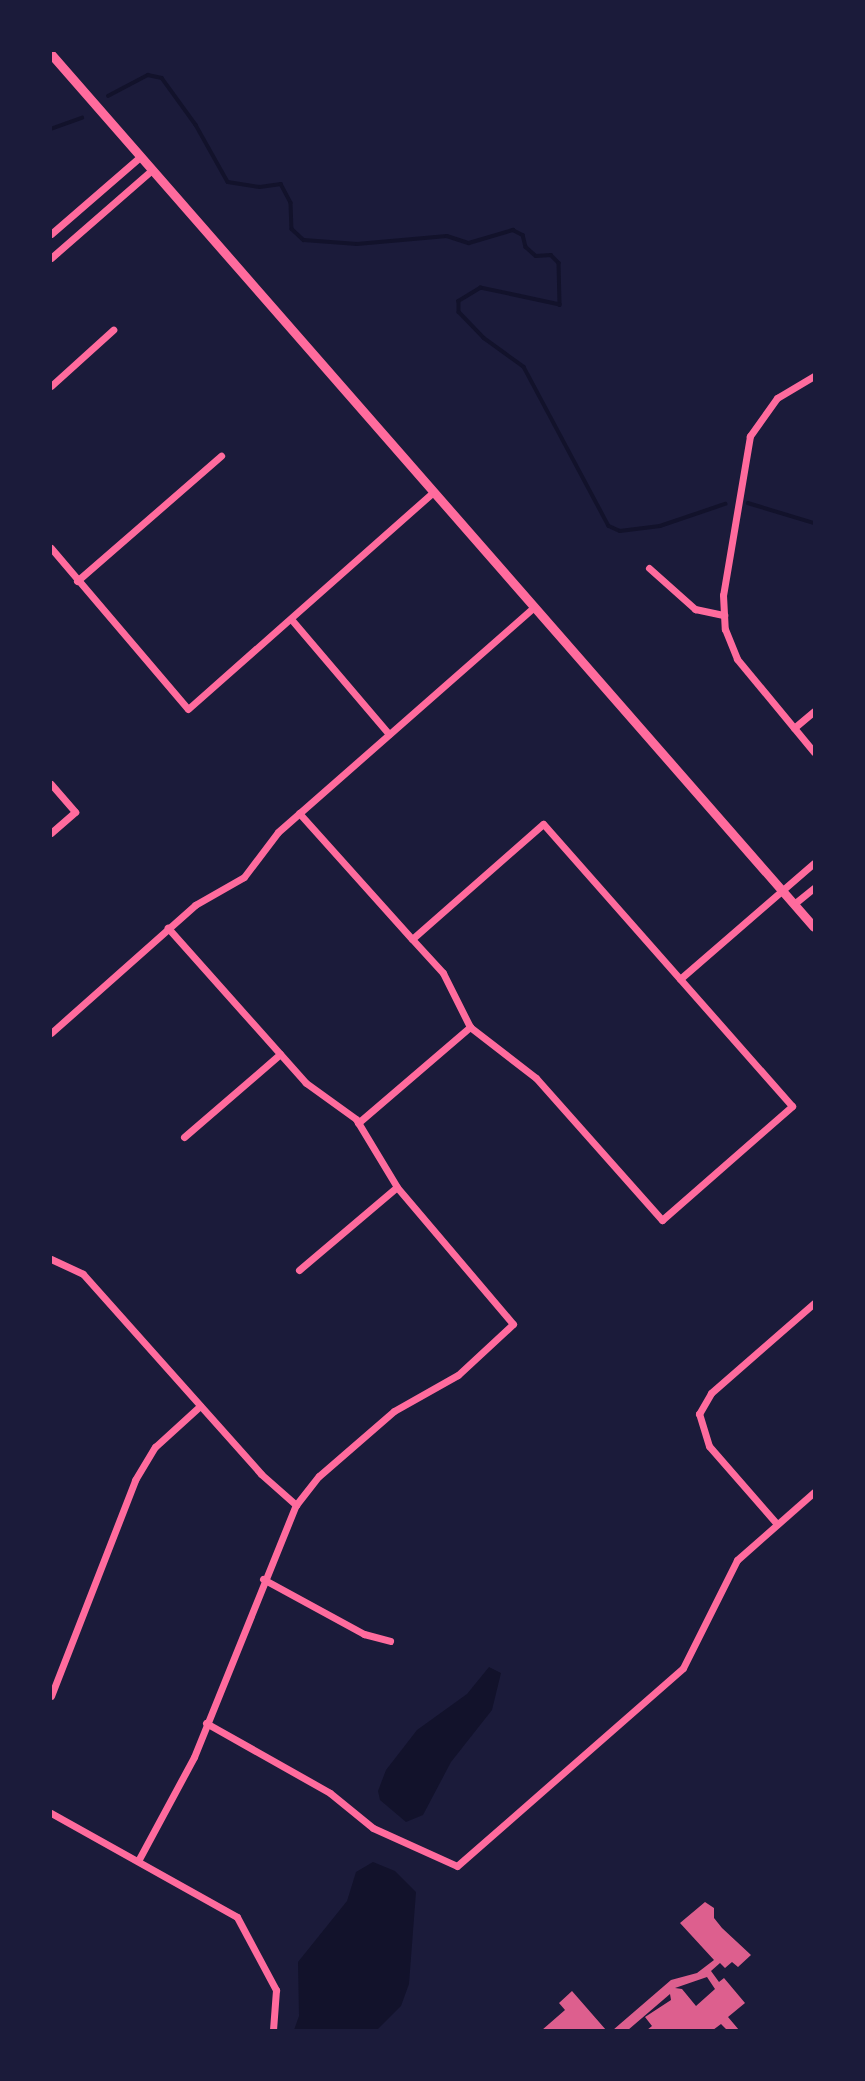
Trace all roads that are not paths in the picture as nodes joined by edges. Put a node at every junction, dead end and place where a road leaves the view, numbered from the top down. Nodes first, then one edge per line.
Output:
1 (51, 54) edge
2 (140, 156) junction
3 (152, 170) junction
4 (51, 234) edge
5 (51, 258) edge
6 (113, 330) dead end
7 (814, 376) edge
8 (51, 386) edge
9 (221, 456) dead end
10 (433, 492) junction
11 (51, 548) edge
12 (649, 568) dead end
13 (77, 581) junction
14 (534, 607) junction
15 (724, 615) junction
16 (291, 619) junction
17 (814, 711) edge
18 (794, 729) junction
19 (389, 734) junction
20 (814, 751) edge
21 (51, 784) edge
22 (299, 813) junction
23 (51, 833) edge
24 (814, 863) edge
25 (814, 887) edge
26 (782, 891) junction
27 (794, 904) junction
28 (814, 927) edge
29 (168, 928) junction
30 (412, 939) junction
31 (680, 979) junction
32 (470, 1027) junction
33 (51, 1033) edge
34 (280, 1054) junction
35 (358, 1123) junction
36 (184, 1137) dead end
37 (397, 1187) junction
38 (51, 1259) edge
39 (299, 1270) dead end
40 (814, 1303) edge
41 (200, 1406) junction
42 (814, 1492) edge
43 (296, 1504) junction
44 (777, 1524) junction
45 (262, 1579) junction
46 (390, 1641) dead end
47 (51, 1696) edge
48 (206, 1723) junction
49 (51, 1813) edge
50 (138, 1861) junction
51 (273, 2030) edge

1 - 2 street
2 - 3 street
2 - 4 street
3 - 5 street
3 - 10 street
6 - 8 street
7 - 15 street
9 - 13 street
10 - 14 street
10 - 16 street
11 - 13 street
12 - 15 street
13 - 16 street
14 - 19 street
14 - 26 street
15 - 18 street
16 - 19 street
17 - 18 street
18 - 20 street
19 - 22 street
21 - 23 street
22 - 29 street
22 - 30 street
24 - 26 street
25 - 27 street
26 - 27 street
26 - 31 street
27 - 28 street
29 - 33 street
29 - 34 street
30 - 31 street
30 - 32 street
31 - 32 street
32 - 35 street
34 - 35 street
34 - 36 street
35 - 37 street
37 - 39 street
37 - 43 street
38 - 41 street
40 - 44 street
41 - 43 street
41 - 47 street
42 - 44 street
43 - 45 street
44 - 48 street
45 - 46 street
45 - 48 street
48 - 50 street
49 - 50 street
50 - 51 street

